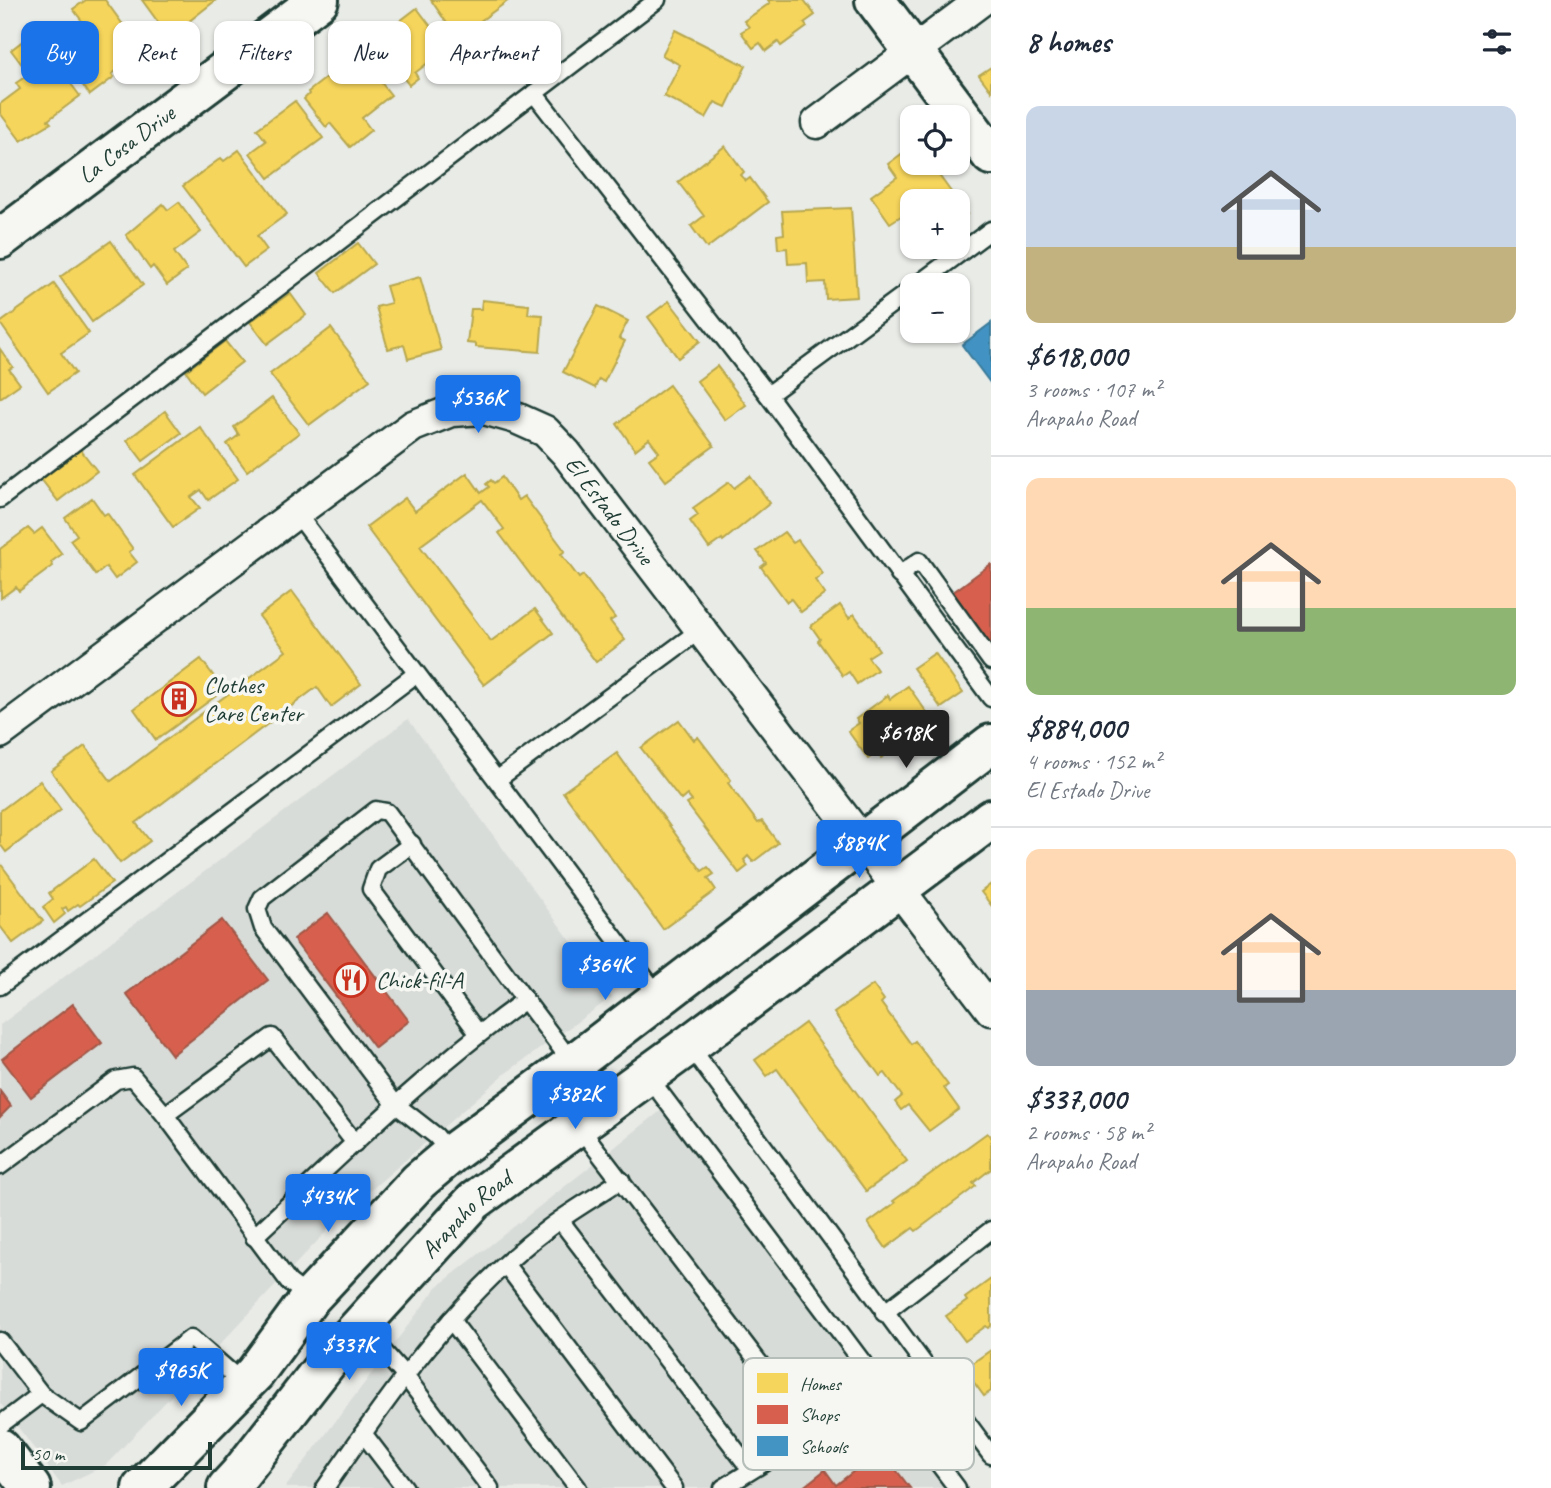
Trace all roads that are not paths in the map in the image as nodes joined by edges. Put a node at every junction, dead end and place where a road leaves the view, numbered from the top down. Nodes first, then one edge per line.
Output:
1 (320, 0) edge
2 (657, 0) edge
3 (875, 0) edge
4 (982, 0) edge
5 (913, 51) junction
6 (534, 93) junction
7 (817, 124) dead end
8 (991, 155) edge
9 (991, 230) edge
10 (0, 239) edge
11 (933, 273) edge
12 (900, 298) edge
13 (768, 395) junction
14 (0, 499) edge
15 (295, 511) junction
16 (899, 575) junction
17 (700, 630) junction
18 (991, 661) edge
19 (416, 674) junction
20 (991, 698) edge
21 (0, 733) edge
22 (991, 744) edge
23 (498, 779) junction
24 (991, 819) edge
25 (862, 841) junction
26 (412, 844) junction
27 (897, 888) junction
28 (0, 986) edge
29 (660, 998) junction
30 (525, 1000) junction
31 (991, 1010) edge
32 (478, 1033) junction
33 (689, 1045) junction
34 (573, 1064) junction
35 (647, 1075) junction
36 (395, 1104) junction
37 (165, 1115) junction
38 (578, 1124) junction
39 (355, 1143) junction
40 (452, 1154) junction
41 (0, 1166) edge
42 (621, 1180) junction
43 (474, 1201) junction
44 (560, 1220) junction
45 (991, 1230) edge
46 (254, 1237) junction
47 (506, 1265) junction
48 (310, 1298) junction
49 (884, 1313) junction
50 (450, 1320) junction
51 (361, 1326) junction
52 (0, 1341) edge
53 (756, 1358) edge
54 (859, 1358) edge
55 (918, 1358) edge
56 (406, 1377) junction
57 (244, 1384) junction
58 (41, 1394) junction
59 (0, 1425) edge
60 (974, 1432) edge
61 (363, 1433) junction
62 (0, 1448) edge
63 (991, 1455) edge
64 (743, 1460) edge
65 (751, 1470) edge
66 (943, 1470) edge
67 (31, 1488) edge
68 (142, 1488) edge
69 (226, 1488) edge
70 (325, 1488) edge
71 (405, 1488) edge
72 (490, 1488) edge
73 (578, 1488) edge
74 (674, 1488) edge
75 (723, 1488) edge
76 (957, 1488) edge

1 - 10 main road, La Cosa Drive
2 - 6 lane
3 - 5 main road
4 - 5 street
5 - 7 street
5 - 8 main road
6 - 13 lane
6 - 14 lane
9 - 11 lane
12 - 13 lane
13 - 16 lane
15 - 17 street, El Estado Drive
15 - 19 lane
15 - 21 street, El Estado Drive
16 - 18 lane
16 - 20 lane
17 - 23 lane
17 - 25 street, El Estado Drive
19 - 23 lane
19 - 28 lane
22 - 25 main road
23 - 29 lane
24 - 27 main road, Arapaho Road
25 - 27 street, El Estado Drive
25 - 29 main road
26 - 30 lane
26 - 32 lane
26 - 36 lane
27 - 31 street, El Estado Drive
27 - 33 main road, Arapaho Road
29 - 34 main road
30 - 32 lane
30 - 34 lane
32 - 36 lane
33 - 35 main road, Arapaho Road
33 - 49 lane
34 - 40 main road
34 - 43 main road
35 - 38 main road, Arapaho Road
35 - 54 lane
36 - 39 lane
36 - 40 lane
37 - 39 lane
37 - 41 lane
37 - 46 lane
38 - 42 lane
38 - 43 main road, Arapaho Road
39 - 46 lane
40 - 48 main road
42 - 44 lane
42 - 53 lane
43 - 51 main road, Arapaho Road
44 - 47 lane
44 - 64 lane
45 - 49 lane
46 - 48 lane
47 - 50 lane
47 - 74 lane
48 - 51 main road
48 - 57 main road
49 - 55 lane
50 - 56 lane
50 - 73 lane
51 - 56 lane
51 - 69 main road, Arapaho Road
52 - 58 lane
56 - 61 lane
56 - 72 lane
57 - 58 lane
57 - 68 main road
58 - 59 lane
60 - 63 lane
61 - 70 lane
61 - 71 lane
62 - 67 main road
65 - 75 lane
66 - 76 lane

